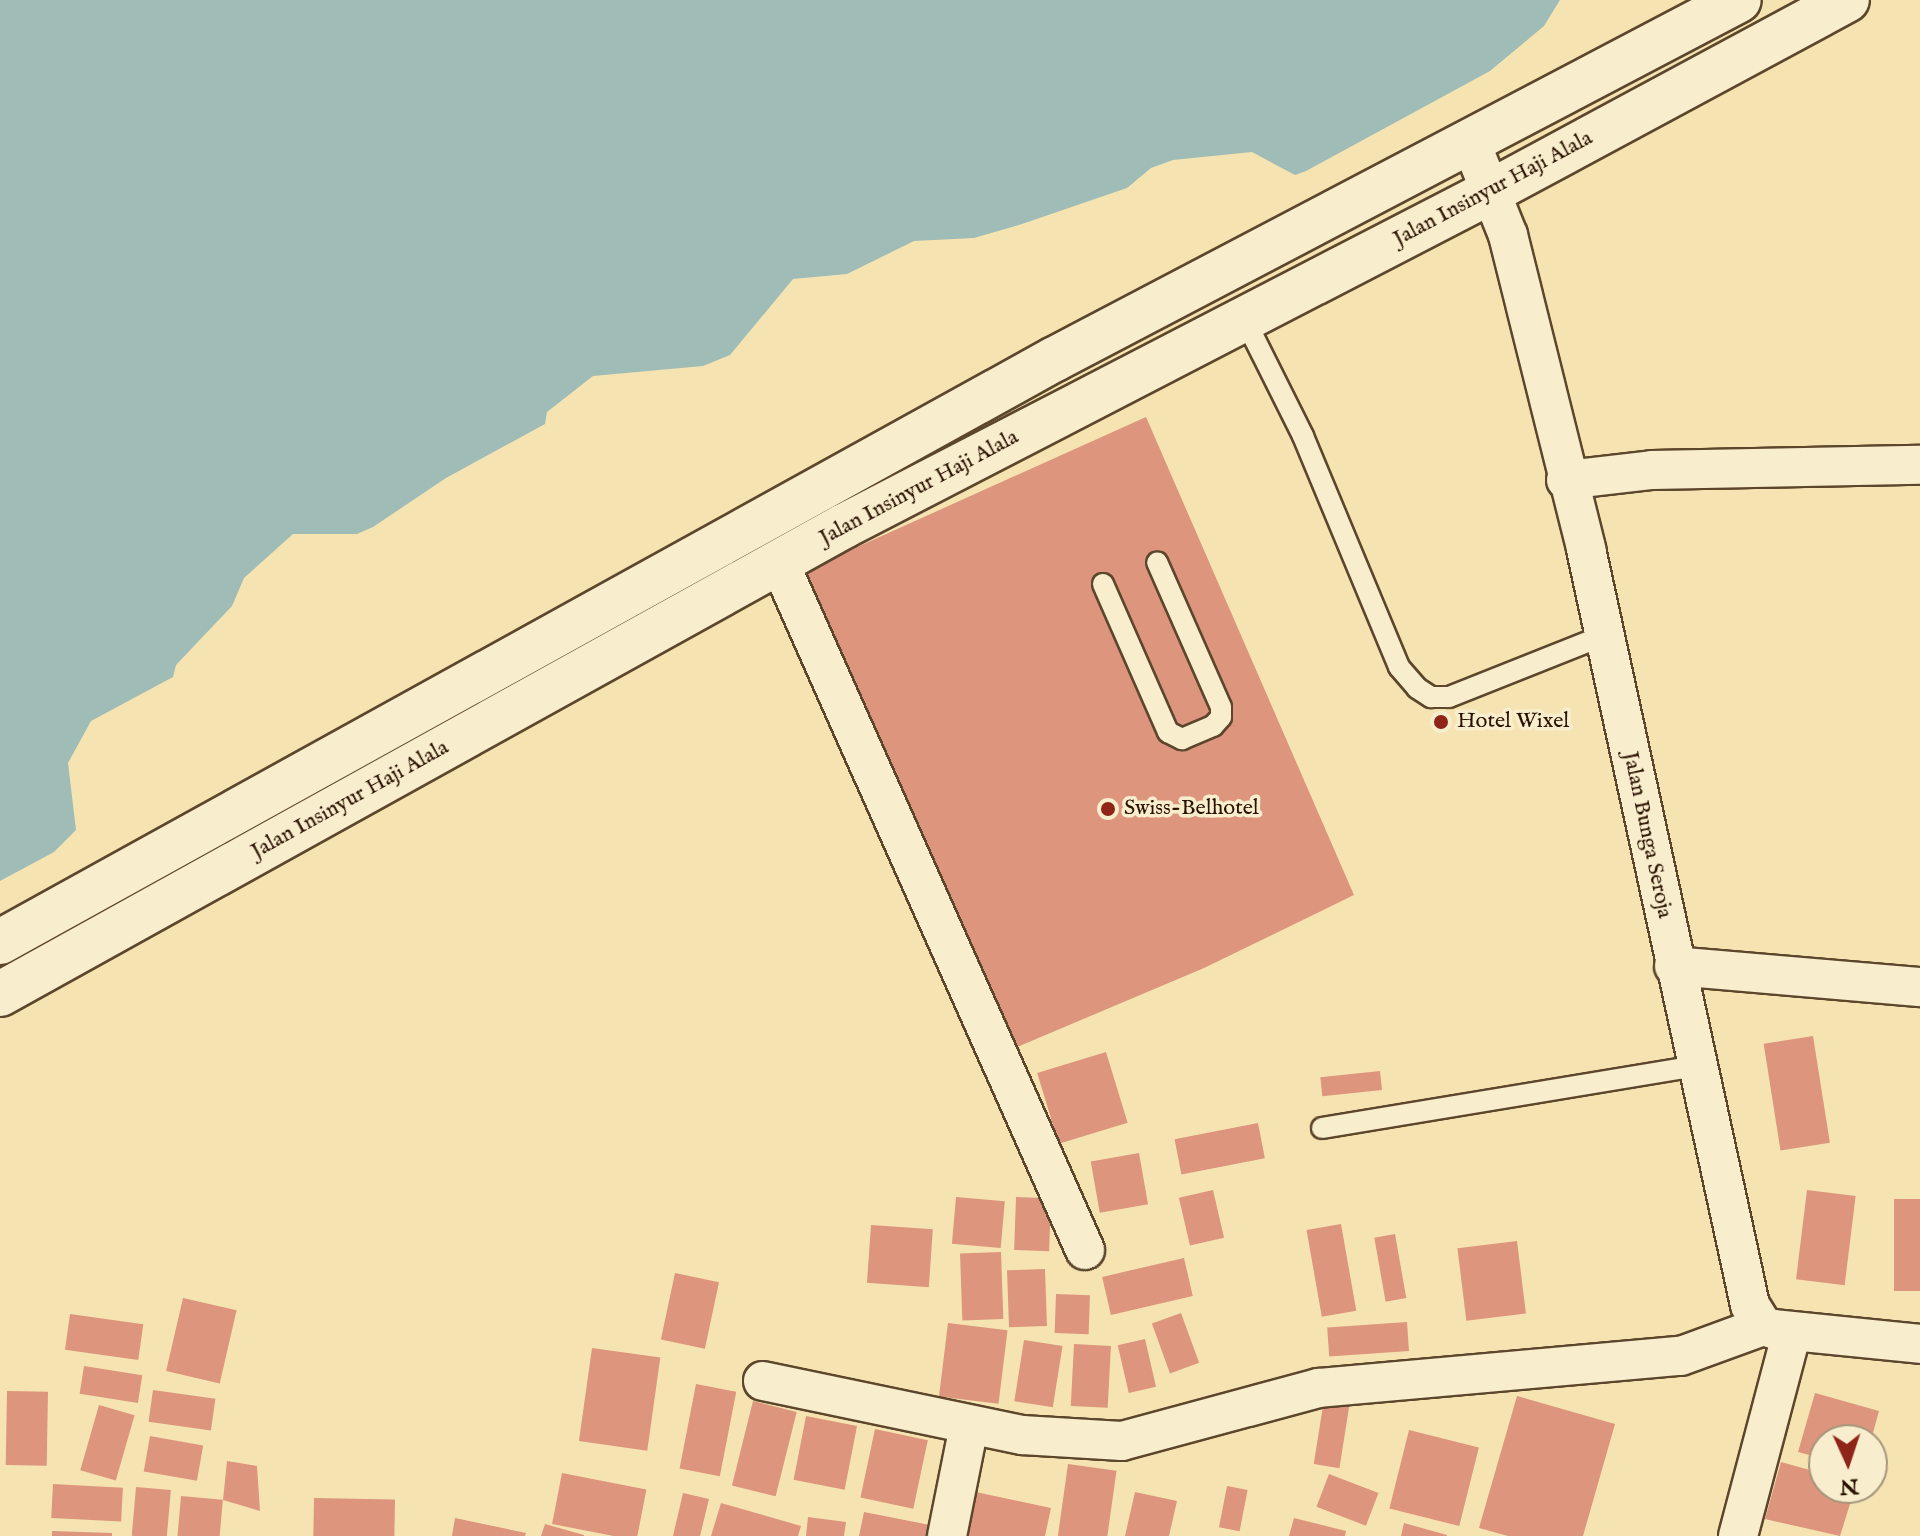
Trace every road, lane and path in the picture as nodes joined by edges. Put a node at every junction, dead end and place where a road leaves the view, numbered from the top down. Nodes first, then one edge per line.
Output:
1 (1739, 0) edge
2 (1847, 0) edge
3 (1471, 143) junction
4 (1492, 191) junction
5 (1244, 318) junction
6 (1920, 465) edge
7 (1566, 480) junction
8 (779, 562) junction
9 (1157, 562) dead end
10 (1103, 584) dead end
11 (1605, 635) junction
12 (0, 942) edge
13 (1674, 966) junction
14 (1920, 987) edge
15 (0, 994) edge
16 (1698, 1066) junction
17 (1322, 1128) dead end
18 (1085, 1250) dead end
19 (1778, 1329) junction
20 (1920, 1344) edge
21 (763, 1381) dead end
22 (969, 1426) junction
23 (947, 1536) edge
24 (1738, 1536) edge

1 - 3 main road, Jalan Insinyur Haji Alala
2 - 4 main road, Jalan Insinyur Haji Alala
3 - 4 street, Jalan Bunga Seroja
3 - 12 main road, Jalan Insinyur Haji Alala
4 - 5 main road, Jalan Insinyur Haji Alala
4 - 7 street, Jalan Bunga Seroja
5 - 8 main road, Jalan Insinyur Haji Alala
5 - 11 lane
6 - 7 street
7 - 11 street, Jalan Bunga Seroja
8 - 15 main road, Jalan Insinyur Haji Alala
8 - 18 street
9 - 10 lane
11 - 13 street, Jalan Bunga Seroja
13 - 14 street
13 - 16 street, Jalan Bunga Seroja
16 - 17 lane
16 - 19 street, Jalan Bunga Seroja
19 - 20 street
19 - 22 street
19 - 24 street
21 - 22 street
22 - 23 street

